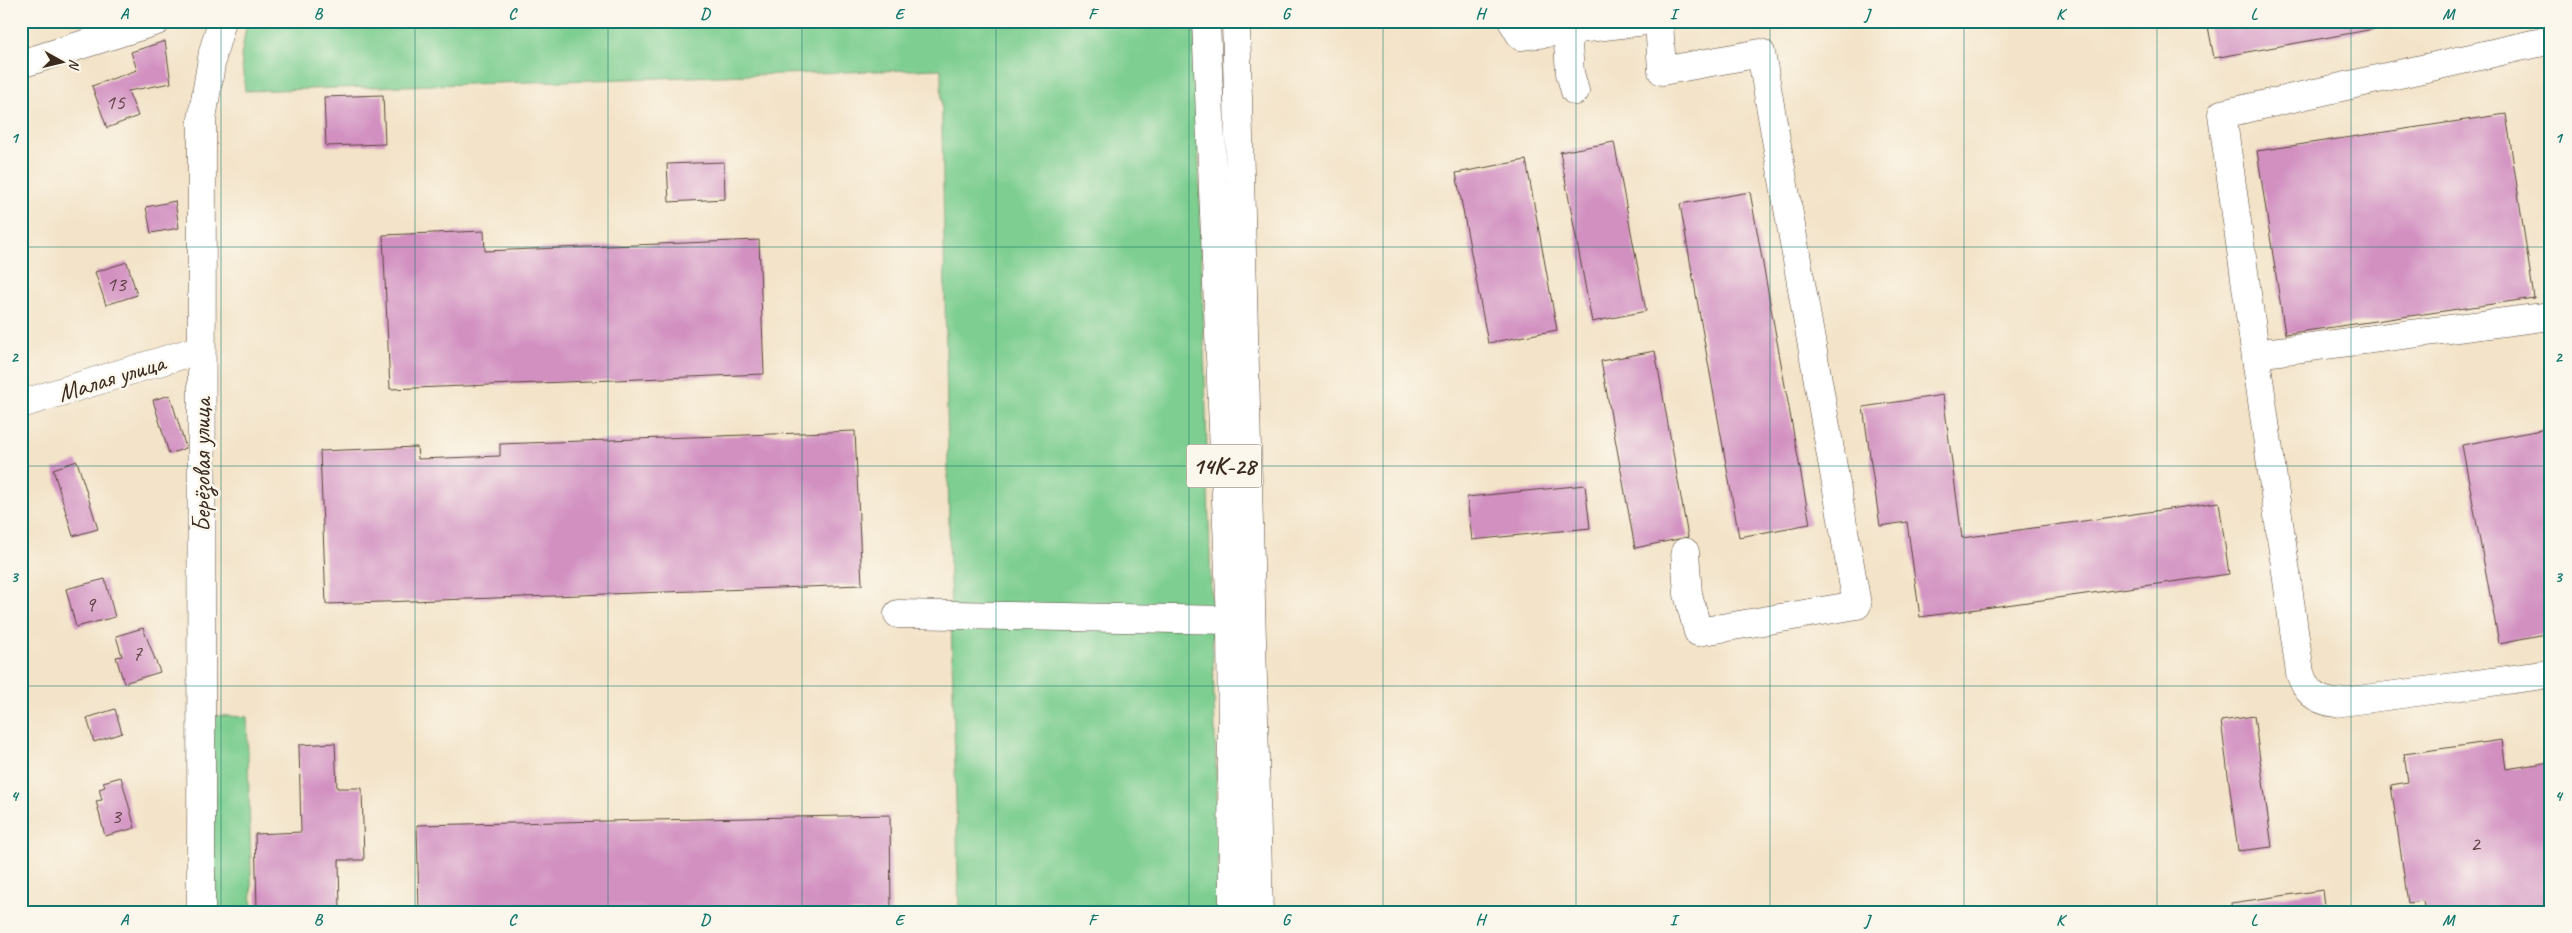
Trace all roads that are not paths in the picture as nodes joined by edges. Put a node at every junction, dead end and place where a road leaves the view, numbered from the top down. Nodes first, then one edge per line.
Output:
1 (157, 21) edge
2 (222, 21) edge
3 (1206, 21) edge
4 (1236, 21) edge
5 (1512, 21) edge
6 (1646, 21) edge
7 (1659, 21) edge
8 (1567, 31) junction
9 (2551, 40) edge
10 (21, 64) edge
11 (1575, 91) dead end
12 (2551, 316) edge
13 (200, 349) junction
14 (2256, 354) junction
15 (21, 404) edge
16 (1685, 552) dead end
17 (898, 614) dead end
18 (1231, 620) junction
19 (2551, 674) edge
20 (201, 912) edge
21 (1233, 912) edge
22 (1259, 912) edge

1 - 10 main road
2 - 13 main road, Берёзовая улица
3 - 18 main road, 14К-28
4 - 22 main road, 14К-28
5 - 8 main road
6 - 8 main road
7 - 16 main road
8 - 11 main road
9 - 14 main road
12 - 14 main road
13 - 15 main road, Малая улица
13 - 20 main road, Берёзовая улица
14 - 19 main road
17 - 18 main road
18 - 21 main road, 14К-28

